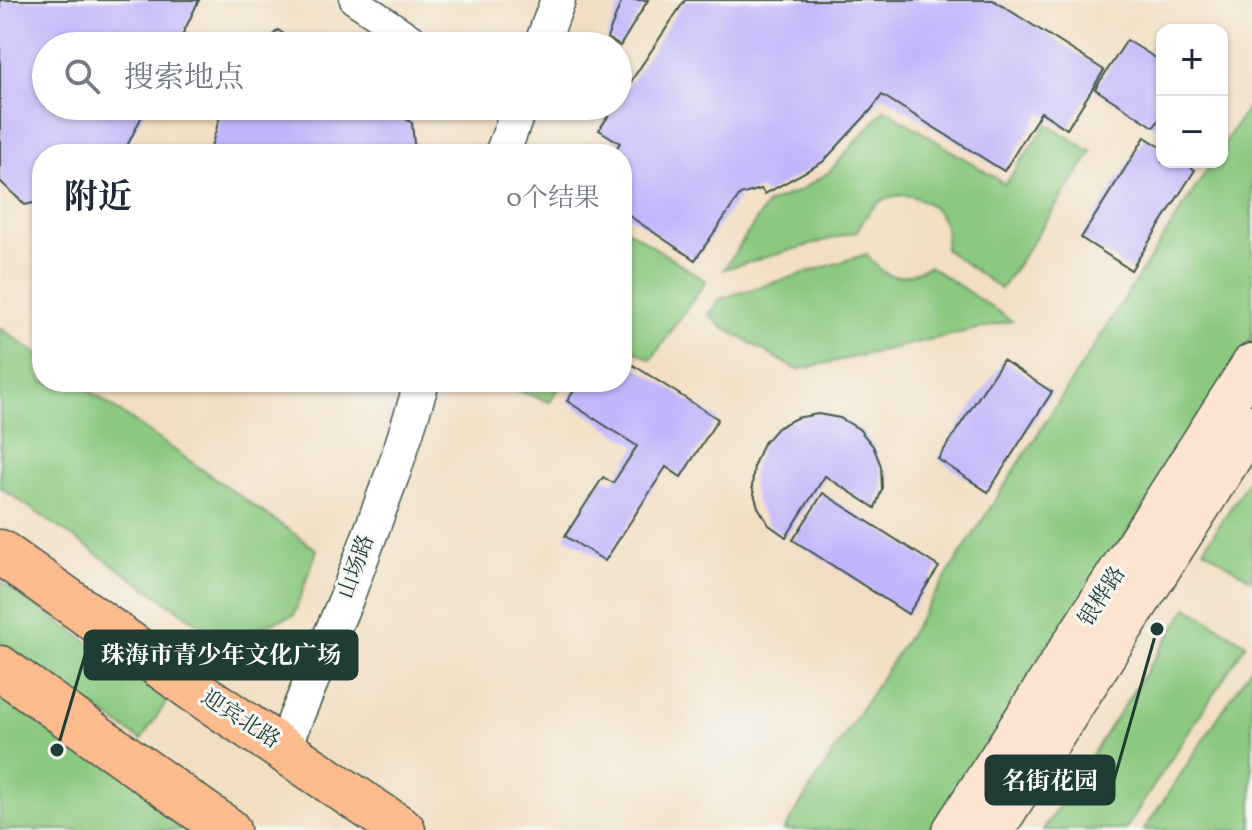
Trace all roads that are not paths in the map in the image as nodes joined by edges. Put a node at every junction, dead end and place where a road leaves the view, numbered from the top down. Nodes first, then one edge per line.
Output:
1 (354, 0) edge
2 (558, 0) edge
3 (401, 32) edge
4 (546, 32) edge
5 (512, 120) edge
6 (505, 144) edge
7 (1252, 364) edge
8 (419, 392) edge
9 (1252, 425) edge
10 (0, 552) edge
11 (0, 668) edge
12 (283, 748) junction
13 (228, 830) edge
14 (403, 830) edge
15 (953, 830) edge
16 (994, 830) edge

1 - 3 street
2 - 4 street
5 - 6 street
7 - 15 main road, 银桦路
8 - 12 street, 山场路
9 - 16 main road, 银桦路
10 - 12 main road, 迎宾北路
11 - 13 main road
12 - 14 main road, 迎宾北路

